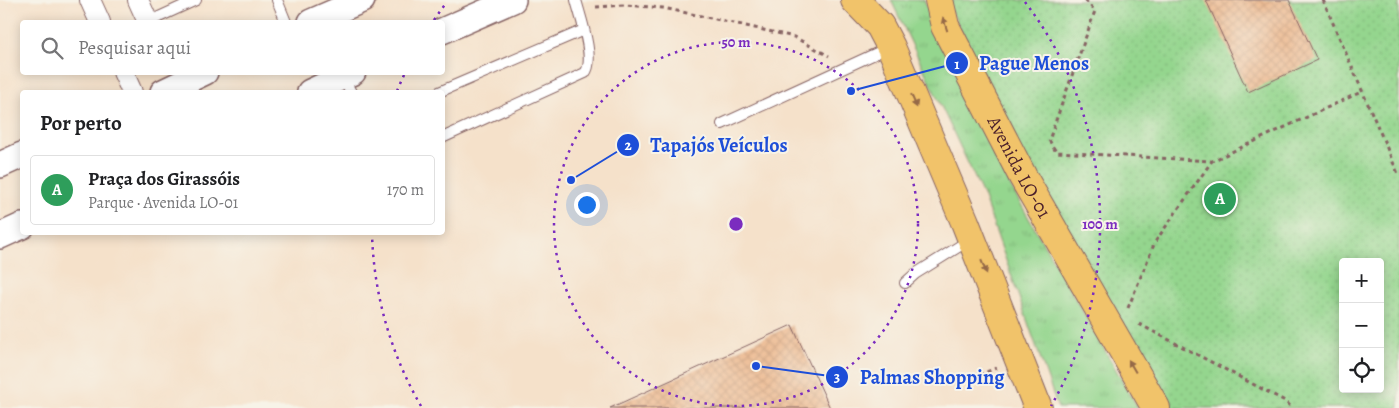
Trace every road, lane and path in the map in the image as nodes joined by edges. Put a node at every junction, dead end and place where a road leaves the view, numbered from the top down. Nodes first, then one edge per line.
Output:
1 (90, 0) edge
2 (138, 0) edge
3 (196, 0) edge
4 (277, 0) edge
5 (362, 0) edge
6 (513, 0) edge
7 (855, 0) edge
8 (939, 0) edge
9 (1085, 0) edge
10 (1323, 0) edge
11 (577, 4) edge
12 (99, 20) edge
13 (147, 20) edge
14 (152, 20) edge
15 (285, 20) edge
16 (316, 20) edge
17 (445, 30) edge
18 (584, 30) junction
19 (891, 47) junction
20 (847, 67) junction
21 (124, 75) edge
22 (196, 75) edge
23 (349, 81) edge
24 (170, 84) edge
25 (131, 90) edge
26 (317, 90) edge
27 (444, 90) edge
28 (1361, 92) junction
29 (722, 124) dead end
30 (445, 137) edge
31 (20, 156) edge
32 (1212, 161) junction
33 (0, 165) edge
34 (1399, 176) edge
35 (20, 227) edge
36 (0, 236) edge
37 (972, 239) junction
38 (905, 283) dead end
39 (1117, 321) junction
40 (1020, 360) junction
41 (957, 384) dead end
42 (1038, 408) edge
43 (1156, 408) edge
44 (1292, 408) edge

1 - 12 street
2 - 13 street
3 - 14 lane
4 - 15 lane
5 - 16 street
6 - 17 street
7 - 19 main road
39 -> 8 main road, Avenida LO-01
9 - 32 path
10 - 28 path
11 - 18 lane
11 - 20 path
18 - 27 lane
18 - 30 lane
19 - 20 lane
19 -> 37 main road
20 - 29 lane
21 - 25 street
22 - 24 street
23 - 26 street
28 - 32 path
28 - 34 path
31 - 33 street
32 - 39 path
35 - 36 street
37 - 38 lane
37 -> 40 main road
43 -> 39 main road, Avenida LO-01
39 - 44 path
40 - 41 path
40 - 42 main road

